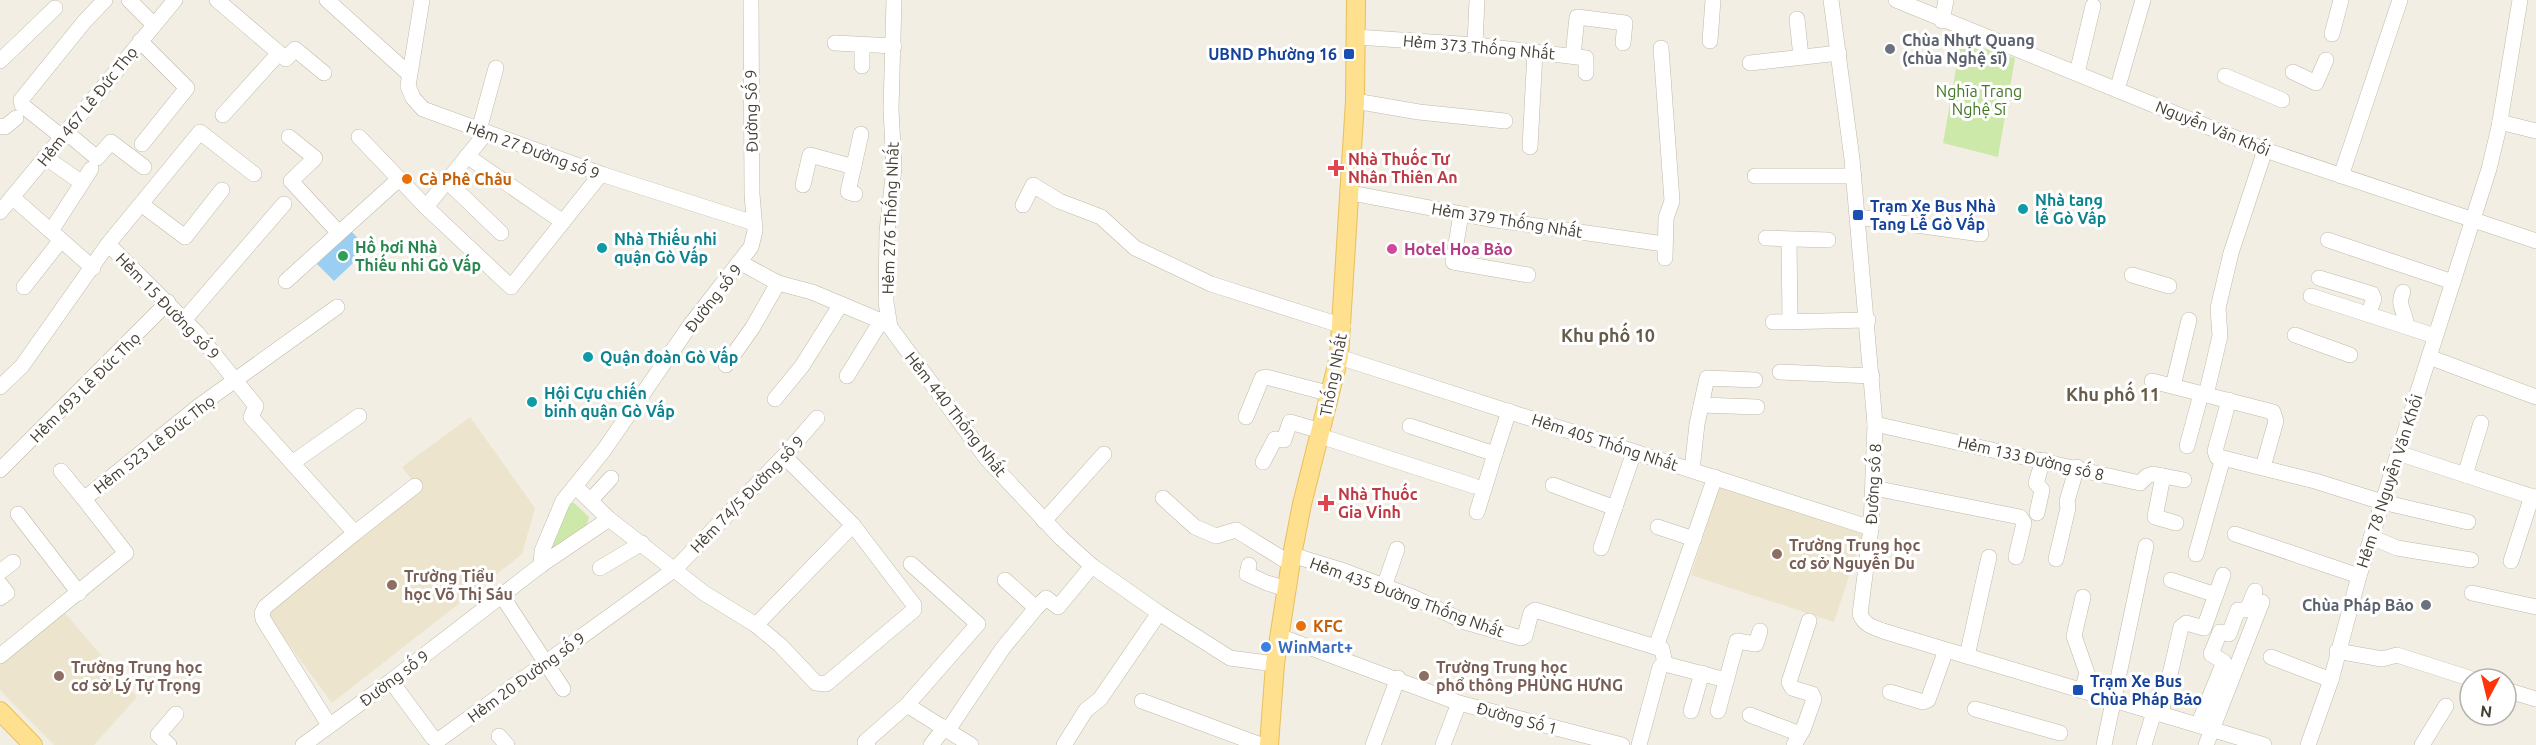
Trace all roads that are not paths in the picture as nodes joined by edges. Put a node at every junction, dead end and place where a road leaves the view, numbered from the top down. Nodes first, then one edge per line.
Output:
1 (105, 0) edge
2 (129, 0) edge
3 (175, 0) edge
4 (217, 0) edge
5 (327, 0) edge
6 (422, 0) edge
7 (750, 0) edge
8 (894, 0) edge
9 (1356, 0) edge
10 (1477, 0) edge
11 (1713, 0) edge
12 (1831, 0) edge
13 (1946, 0) edge
14 (2143, 0) edge
15 (2341, 0) edge
16 (2400, 0) edge
17 (2520, 0) edge
18 (1904, 1) edge
19 (2093, 6) dead end
20 (55, 8) dead end
21 (1797, 19) dead end
22 (1942, 21) junction
23 (154, 25) junction
24 (2332, 34) dead end
25 (1356, 38) junction
26 (1710, 40) dead end
27 (140, 41) junction
28 (835, 43) dead end
29 (1623, 43) dead end
30 (1475, 45) junction
31 (862, 46) junction
32 (894, 46) junction
33 (1661, 48) dead end
34 (1535, 52) junction
35 (279, 53) junction
36 (1839, 53) junction
37 (1573, 56) junction
38 (1801, 57) junction
39 (2326, 60) dead end
40 (0, 62) edge
41 (1750, 63) dead end
42 (862, 66) dead end
43 (496, 68) dead end
44 (2293, 72) dead end
45 (324, 73) dead end
46 (1586, 73) dead end
47 (2077, 73) junction
48 (409, 74) junction
49 (2225, 76) dead end
50 (2117, 90) junction
51 (2282, 100) dead end
52 (1355, 102) junction
53 (223, 115) dead end
54 (16, 118) dead end
55 (1505, 121) dead end
56 (2500, 122) junction
57 (0, 126) edge
58 (2536, 131) edge
59 (482, 132) junction
60 (861, 134) dead end
61 (64, 135) junction
62 (289, 137) dead end
63 (358, 137) dead end
64 (142, 144) dead end
65 (1530, 147) dead end
66 (2265, 150) junction
67 (467, 156) junction
68 (45, 157) junction
69 (854, 166) junction
70 (144, 167) dead end
71 (91, 169) dead end
72 (254, 174) dead end
73 (601, 174) junction
74 (1755, 176) dead end
75 (1854, 176) junction
76 (2342, 176) junction
77 (399, 179) junction
78 (447, 181) junction
79 (82, 183) junction
80 (802, 185) dead end
81 (222, 190) dead end
82 (1351, 193) junction
83 (855, 194) dead end
84 (12, 197) junction
85 (141, 204) junction
86 (284, 204) dead end
87 (1023, 205) dead end
88 (426, 207) junction
89 (0, 212) edge
90 (1461, 214) junction
91 (1858, 218) junction
92 (2473, 219) junction
93 (563, 222) junction
94 (754, 223) junction
95 (501, 233) dead end
96 (339, 234) junction
97 (1981, 234) dead end
98 (56, 235) junction
99 (1766, 238) dead end
100 (1789, 240) junction
101 (1828, 240) dead end
102 (2328, 240) dead end
103 (2536, 241) edge
104 (108, 244) junction
105 (741, 263) junction
106 (93, 268) junction
107 (2132, 274) dead end
108 (1528, 275) dead end
109 (2319, 278) dead end
110 (286, 281) dead end
111 (2453, 282) junction
112 (778, 283) junction
113 (2169, 286) dead end
114 (24, 287) dead end
115 (2403, 292) dead end
116 (2311, 296) dead end
117 (168, 302) junction
118 (841, 304) junction
119 (337, 306) dead end
120 (2368, 314) junction
121 (185, 319) junction
122 (1790, 320) junction
123 (1868, 320) junction
124 (2189, 320) dead end
125 (1773, 322) dead end
126 (885, 324) junction
127 (1343, 326) junction
128 (2406, 326) junction
129 (2295, 335) dead end
130 (2435, 336) junction
131 (2350, 355) dead end
132 (1339, 357) junction
133 (2428, 357) junction
134 (726, 364) dead end
135 (1780, 372) dead end
136 (847, 376) dead end
137 (1872, 376) junction
138 (236, 380) junction
139 (1755, 380) dead end
140 (2152, 381) dead end
141 (2173, 386) junction
142 (0, 387) edge
143 (1331, 394) junction
144 (2204, 394) junction
145 (2536, 397) edge
146 (775, 399) dead end
147 (2229, 400) junction
148 (1701, 405) junction
149 (1757, 408) dead end
150 (1509, 411) junction
151 (359, 416) dead end
152 (1246, 417) dead end
153 (817, 418) dead end
154 (2481, 423) dead end
155 (1875, 424) junction
156 (1410, 426) dead end
157 (1321, 433) junction
158 (2187, 446) dead end
159 (1634, 452) junction
160 (1104, 453) dead end
161 (2398, 453) junction
162 (1495, 454) junction
163 (784, 456) junction
164 (2223, 458) junction
165 (2043, 460) junction
166 (1263, 462) dead end
167 (292, 463) junction
168 (2077, 467) junction
169 (2263, 467) junction
170 (0, 470) edge
171 (1692, 470) junction
172 (61, 471) dead end
173 (2464, 475) junction
174 (2163, 476) junction
175 (1714, 477) junction
176 (611, 478) dead end
177 (2184, 480) dead end
178 (1553, 485) dead end
179 (415, 486) dead end
180 (575, 486) junction
181 (1474, 486) dead end
182 (1874, 488) junction
183 (2534, 497) edge
184 (1163, 498) dead end
185 (84, 499) junction
186 (590, 501) junction
187 (2382, 502) junction
188 (1615, 508) junction
189 (1477, 512) dead end
190 (2037, 513) dead end
191 (18, 514) dead end
192 (609, 519) junction
193 (1044, 521) junction
194 (2468, 522) dead end
195 (2176, 523) dead end
196 (854, 525) junction
197 (1658, 527) dead end
198 (1871, 528) junction
199 (355, 533) junction
200 (2235, 534) dead end
201 (2371, 537) junction
202 (1694, 539) junction
203 (642, 543) junction
204 (2146, 546) dead end
205 (1601, 548) dead end
206 (1397, 549) dead end
207 (2196, 554) dead end
208 (1989, 557) dead end
209 (2016, 557) dead end
210 (2056, 559) dead end
211 (1292, 560) junction
212 (2470, 560) dead end
213 (2511, 561) dead end
214 (13, 562) dead end
215 (911, 564) dead end
216 (541, 565) junction
217 (1249, 565) dead end
218 (1092, 566) junction
219 (600, 568) dead end
220 (675, 569) junction
221 (0, 572) edge
222 (2223, 575) dead end
223 (2359, 576) junction
224 (1005, 580) dead end
225 (2171, 580) dead end
226 (0, 584) edge
227 (1384, 587) junction
228 (1287, 589) junction
229 (79, 593) junction
230 (2472, 593) dead end
231 (502, 596) junction
232 (2216, 596) junction
233 (2083, 597) dead end
234 (0, 598) edge
235 (2536, 607) edge
236 (1036, 608) junction
237 (1159, 613) junction
238 (1809, 621) dead end
239 (756, 625) junction
240 (1760, 631) dead end
241 (1279, 636) junction
242 (1656, 647) junction
243 (1946, 650) junction
244 (2337, 651) junction
245 (0, 656) edge
246 (1967, 656) junction
247 (2271, 657) dead end
248 (547, 663) junction
249 (1275, 664) junction
250 (1665, 664) junction
251 (1702, 673) junction
252 (2458, 675) edge
253 (1398, 678) junction
254 (1726, 680) junction
255 (2331, 680) junction
256 (391, 681) junction
257 (563, 689) dead end
258 (1890, 692) dead end
259 (2082, 692) junction
260 (2518, 694) edge
261 (2536, 699) edge
262 (2115, 700) junction
263 (1142, 701) dead end
264 (1459, 703) junction
265 (907, 705) junction
266 (2446, 706) dead end
267 (1975, 708) dead end
268 (0, 711) edge
269 (1691, 711) dead end
270 (1718, 711) dead end
271 (2158, 713) junction
272 (176, 714) dead end
273 (1750, 716) dead end
274 (329, 725) junction
275 (2205, 727) junction
276 (946, 729) junction
277 (2060, 733) dead end
278 (1797, 740) edge
279 (32, 745) edge
280 (169, 745) edge
281 (303, 745) edge
282 (868, 745) edge
283 (931, 745) edge
284 (971, 745) edge
285 (1064, 745) edge
286 (1261, 745) edge
287 (1269, 745) edge
288 (1373, 745) edge
289 (1443, 745) edge
290 (1622, 745) edge
291 (1639, 745) edge
292 (2104, 745) edge
293 (2144, 745) edge
294 (2206, 745) edge
295 (2264, 745) edge
296 (2308, 745) edge
297 (2422, 745) edge

1 - 61 street
2 - 23 street
3 - 23 street, Hẻm 467 Lê Đức Thọ
4 - 35 street
5 - 48 street
6 - 48 street, Hẻm 27 Đường số 9
7 - 94 street, Đường Số 9
8 - 32 street, Hẻm 276 Thống Nhất
9 - 25 main road, Thống Nhất
10 - 30 street
11 - 26 street
12 - 36 street, Đường số 8
13 - 22 street
14 - 50 street
15 - 24 street
16 - 76 street
17 - 56 street, Hẻm 78 Nguyễn Văn Khối
18 - 22 street, Nguyễn Văn Khối
19 - 47 street
20 - 40 street
21 - 38 street
22 - 47 street, Nguyễn Văn Khối
23 - 27 street, Hẻm 467 Lê Đức Thọ
25 - 30 street, Hẻm 373 Thống Nhất
25 - 52 main road, Thống Nhất
27 - 61 street, Hẻm 467 Lê Đức Thọ
27 - 64 street
28 - 31 street
29 - 37 street
30 - 34 street, Hẻm 373 Thống Nhất
31 - 32 street
31 - 42 street
32 - 126 street, Hẻm 276 Thống Nhất
33 - 90 street, Hẻm 379 Thống Nhất
34 - 37 street, Hẻm 373 Thống Nhất
34 - 65 street
35 - 45 street
35 - 53 street
36 - 38 street
36 - 75 street, Đường số 8
37 - 46 street, Hẻm 373 Thống Nhất
38 - 41 street
39 - 44 street
43 - 59 street
47 - 50 street, Nguyễn Văn Khối
48 - 59 street, Hẻm 27 Đường số 9
49 - 51 street
50 - 66 street, Nguyễn Văn Khối
52 - 55 street
52 - 82 main road, Thống Nhất
54 - 57 street
56 - 58 street
56 - 92 street, Hẻm 78 Nguyễn Văn Khối
59 - 67 street
59 - 73 street, Hẻm 27 Đường số 9
60 - 69 street
61 - 68 street, Hẻm 467 Lê Đức Thọ
61 - 70 street
62 - 96 street
63 - 77 street
66 - 76 street, Nguyễn Văn Khối
66 - 144 street
67 - 78 street
67 - 93 street
68 - 79 street
68 - 84 street, Hẻm 467 Lê Đức Thọ
69 - 80 street
69 - 83 street
71 - 79 street
72 - 85 street
73 - 93 street
73 - 94 street, Hẻm 27 Đường số 9
74 - 75 street
75 - 91 street, Đường số 8
76 - 92 street, Nguyễn Văn Khối
77 - 88 street
77 - 96 street
78 - 88 street
78 - 95 street
79 - 98 street
81 - 85 street
82 - 90 street, Hẻm 379 Thống Nhất
82 - 127 main road, Thống Nhất
84 - 89 street, Hẻm 467 Lê Đức Thọ
84 - 98 street
85 - 104 street
86 - 121 street
87 - 127 street
88 - 93 street
90 - 108 street
91 - 97 street
91 - 123 street, Đường số 8
92 - 103 street, Nguyễn Văn Khối
92 - 111 street, Hẻm 78 Nguyễn Văn Khối
94 - 105 street, Đường số 9
96 - 110 street
98 - 106 street
98 - 114 street
99 - 100 street
100 - 101 street
100 - 122 street
102 - 111 street
104 - 106 street
104 - 117 street, Hẻm 15 Đường số 9
105 - 112 street
105 - 180 street, Đường số 9
106 - 142 street
107 - 113 street
109 - 120 street
111 - 130 street, Hẻm 78 Nguyễn Văn Khối
112 - 118 street
112 - 134 street
115 - 128 street
116 - 120 street
117 - 121 street, Hẻm 15 Đường số 9
117 - 170 street, Hẻm 493 Lê Đức Thọ
118 - 126 street
118 - 146 street
119 - 138 street, Hẻm 523 Lê Đức Thọ
120 - 128 street
121 - 138 street, Hẻm 15 Đường số 9
122 - 123 street
122 - 125 street
123 - 137 street, Đường số 8
124 - 141 street
126 - 136 street
126 - 193 street, Hẻm 440 Thống Nhất
127 - 132 main road, Thống Nhất
128 - 130 street
129 - 131 street
130 - 133 street, Hẻm 78 Nguyễn Văn Khối
132 - 143 main road, Thống Nhất
132 - 150 street, Hẻm 405 Thống Nhất
133 - 145 street
133 - 161 street, Hẻm 78 Nguyễn Văn Khối
135 - 137 street
137 - 155 street, Đường số 8
138 - 167 street, Hẻm 15 Đường số 9
138 - 185 street, Hẻm 523 Lê Đức Thọ
139 - 148 street
140 - 141 street
141 - 144 street
143 - 152 street
143 - 157 main road, Thống Nhất
144 - 147 street
144 - 158 street
147 - 164 street
147 - 169 street
148 - 149 street
148 - 171 street
150 - 159 street, Hẻm 405 Thống Nhất
150 - 162 street
151 - 167 street
153 - 163 street, Hẻm 74/5 Đường số 9
154 - 173 street
155 - 165 street, Hẻm 133 Đường số 8
155 - 182 street, Đường số 8
156 - 162 street
157 - 166 street
157 - 181 street
157 - 211 main road, Thống Nhất
159 - 171 street, Hẻm 405 Thống Nhất
159 - 188 street
160 - 193 street
161 - 173 street
161 - 187 street, Hẻm 78 Nguyễn Văn Khối
162 - 189 street
163 - 196 street
163 - 220 street, Hẻm 74/5 Đường số 9
164 - 169 street
164 - 207 street
165 - 168 street, Hẻm 133 Đường số 8
165 - 190 street
167 - 199 street, Hẻm 15 Đường số 9
168 - 174 street, Hẻm 133 Đường số 8
168 - 210 street
169 - 187 street
171 - 175 street, Hẻm 405 Thống Nhất
172 - 185 street
173 - 183 street
174 - 177 street, Hẻm 133 Đường số 8
174 - 195 street
175 - 198 street, Hẻm 405 Thống Nhất
175 - 202 street
176 - 186 street
178 - 188 street
179 - 199 street
180 - 186 street
180 - 216 street, Đường số 9
182 - 198 street, Đường số 8
182 - 209 street
183 - 213 street
184 - 211 street, Hẻm 435 Đường Thống Nhất
185 - 229 street, Hẻm 523 Lê Đức Thọ
186 - 192 street
187 - 194 street
187 - 201 street, Hẻm 78 Nguyễn Văn Khối
188 - 205 street
191 - 229 street
192 - 203 street
192 - 216 street, Đường số 9
193 - 218 street, Hẻm 440 Thống Nhất
196 - 239 street
196 - 239 street
197 - 202 street
198 - 243 street, Đường số 8
199 - 274 street
200 - 223 street
201 - 212 street
201 - 223 street, Hẻm 78 Nguyễn Văn Khối
202 - 242 street
203 - 219 street
203 - 220 street
204 - 262 street
206 - 227 street
208 - 246 street
211 - 227 street, Hẻm 435 Đường Thống Nhất
211 - 228 main road, Thống Nhất
214 - 221 street
215 - 265 street
216 - 231 street, Đường số 9
217 - 228 street
218 - 236 street
218 - 237 street, Hẻm 440 Thống Nhất
220 - 239 street
220 - 248 street, Hẻm 20 Đường số 9
222 - 232 street
223 - 244 street, Hẻm 78 Nguyễn Văn Khối
224 - 236 street
225 - 232 street
226 - 234 street
227 - 242 street, Hẻm 435 Đường Thống Nhất
228 - 241 main road, Thống Nhất
229 - 245 street, Hẻm 523 Lê Đức Thọ
230 - 235 street
231 - 248 street
231 - 256 street, Đường số 9
232 - 271 street
233 - 259 street
236 - 276 street
237 - 249 street, Hẻm 440 Thống Nhất
237 - 285 street
238 - 278 street
240 - 254 street
241 - 249 main road, Thống Nhất
241 - 253 street, Đường Số 1
242 - 250 street
243 - 246 street, Đường số 8
243 - 258 street
244 - 252 street
244 - 255 street, Hẻm 78 Nguyễn Văn Khối
246 - 259 street, Đường số 8
247 - 255 street
248 - 256 street, Hẻm 20 Đường số 9
248 - 257 street
249 - 287 main road, Thống Nhất
250 - 251 street
250 - 291 street
251 - 254 street
251 - 269 street
253 - 264 street, Đường Số 1
253 - 288 street
254 - 270 street
255 - 296 street, Hẻm 78 Nguyễn Văn Khối
256 - 274 street, Đường số 9
259 - 262 street, Đường số 8
260 - 261 street
262 - 271 street, Đường số 8
262 - 292 street
263 - 286 street
264 - 289 street
264 - 290 street, Đường Số 1
265 - 276 street
265 - 282 street
266 - 297 street
267 - 277 street
268 - 279 main road
271 - 275 street, Đường số 8
271 - 293 street
272 - 280 street
273 - 278 street
274 - 281 street, Đường số 9
275 - 275 street
275 - 294 street
275 - 295 street, Đường số 8
276 - 283 street
276 - 284 street

